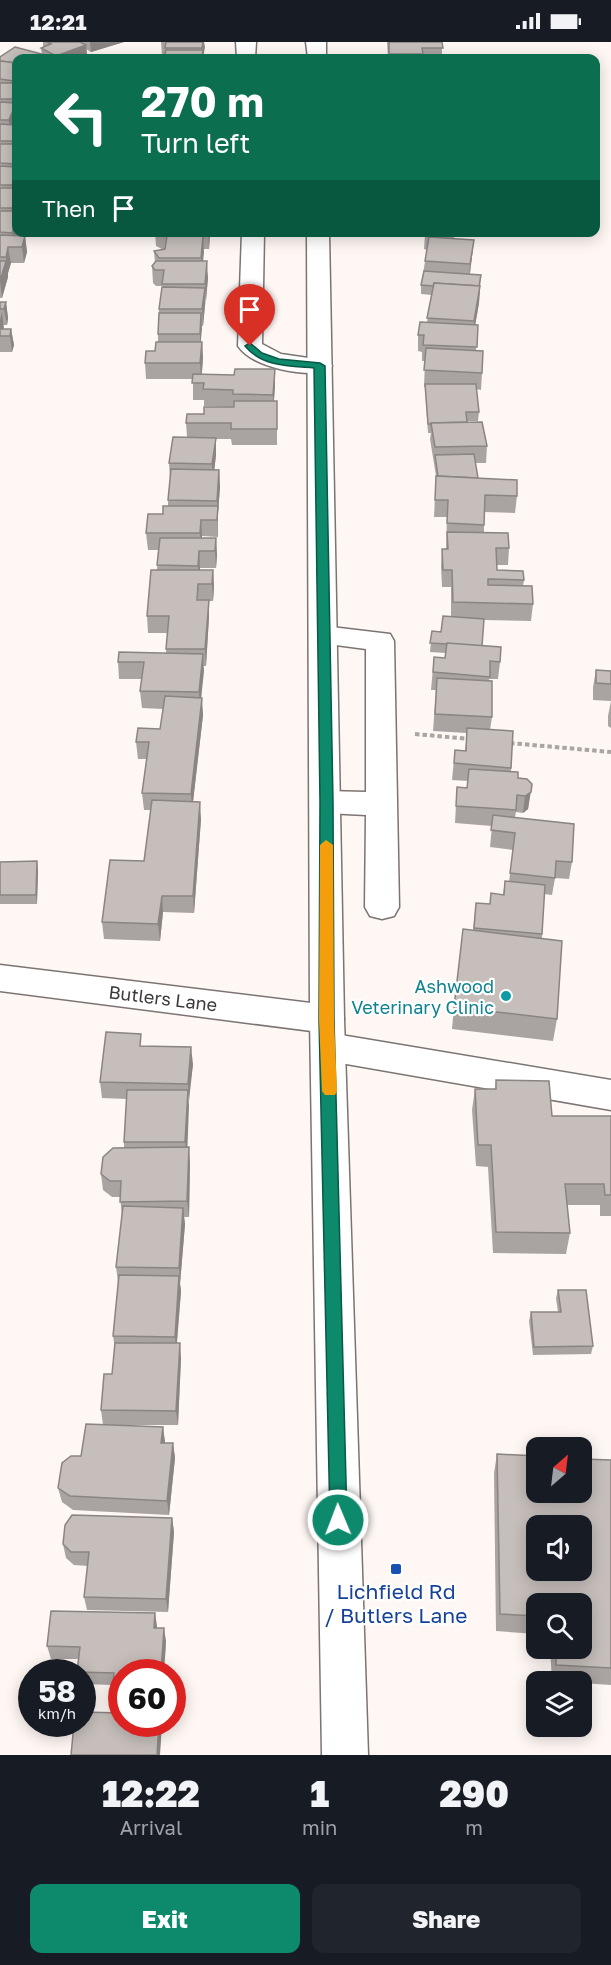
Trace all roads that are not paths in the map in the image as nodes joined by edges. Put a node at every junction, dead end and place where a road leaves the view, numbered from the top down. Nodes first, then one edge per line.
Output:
1 (253, 237) edge
2 (318, 237) edge
3 (320, 366) junction
4 (323, 635) junction
5 (326, 802) junction
6 (382, 804) junction
7 (382, 907) dead end
8 (0, 978) edge
9 (328, 1033) junction
10 (611, 1095) edge
11 (345, 1755) edge

1 - 3 main road
2 - 3 main road
3 - 4 main road
4 - 5 main road
4 - 6 main road
5 - 6 main road
5 - 9 main road
6 - 7 main road
8 - 9 main road, Butlers Lane
9 - 10 main road, Butlers Lane
9 - 11 main road

